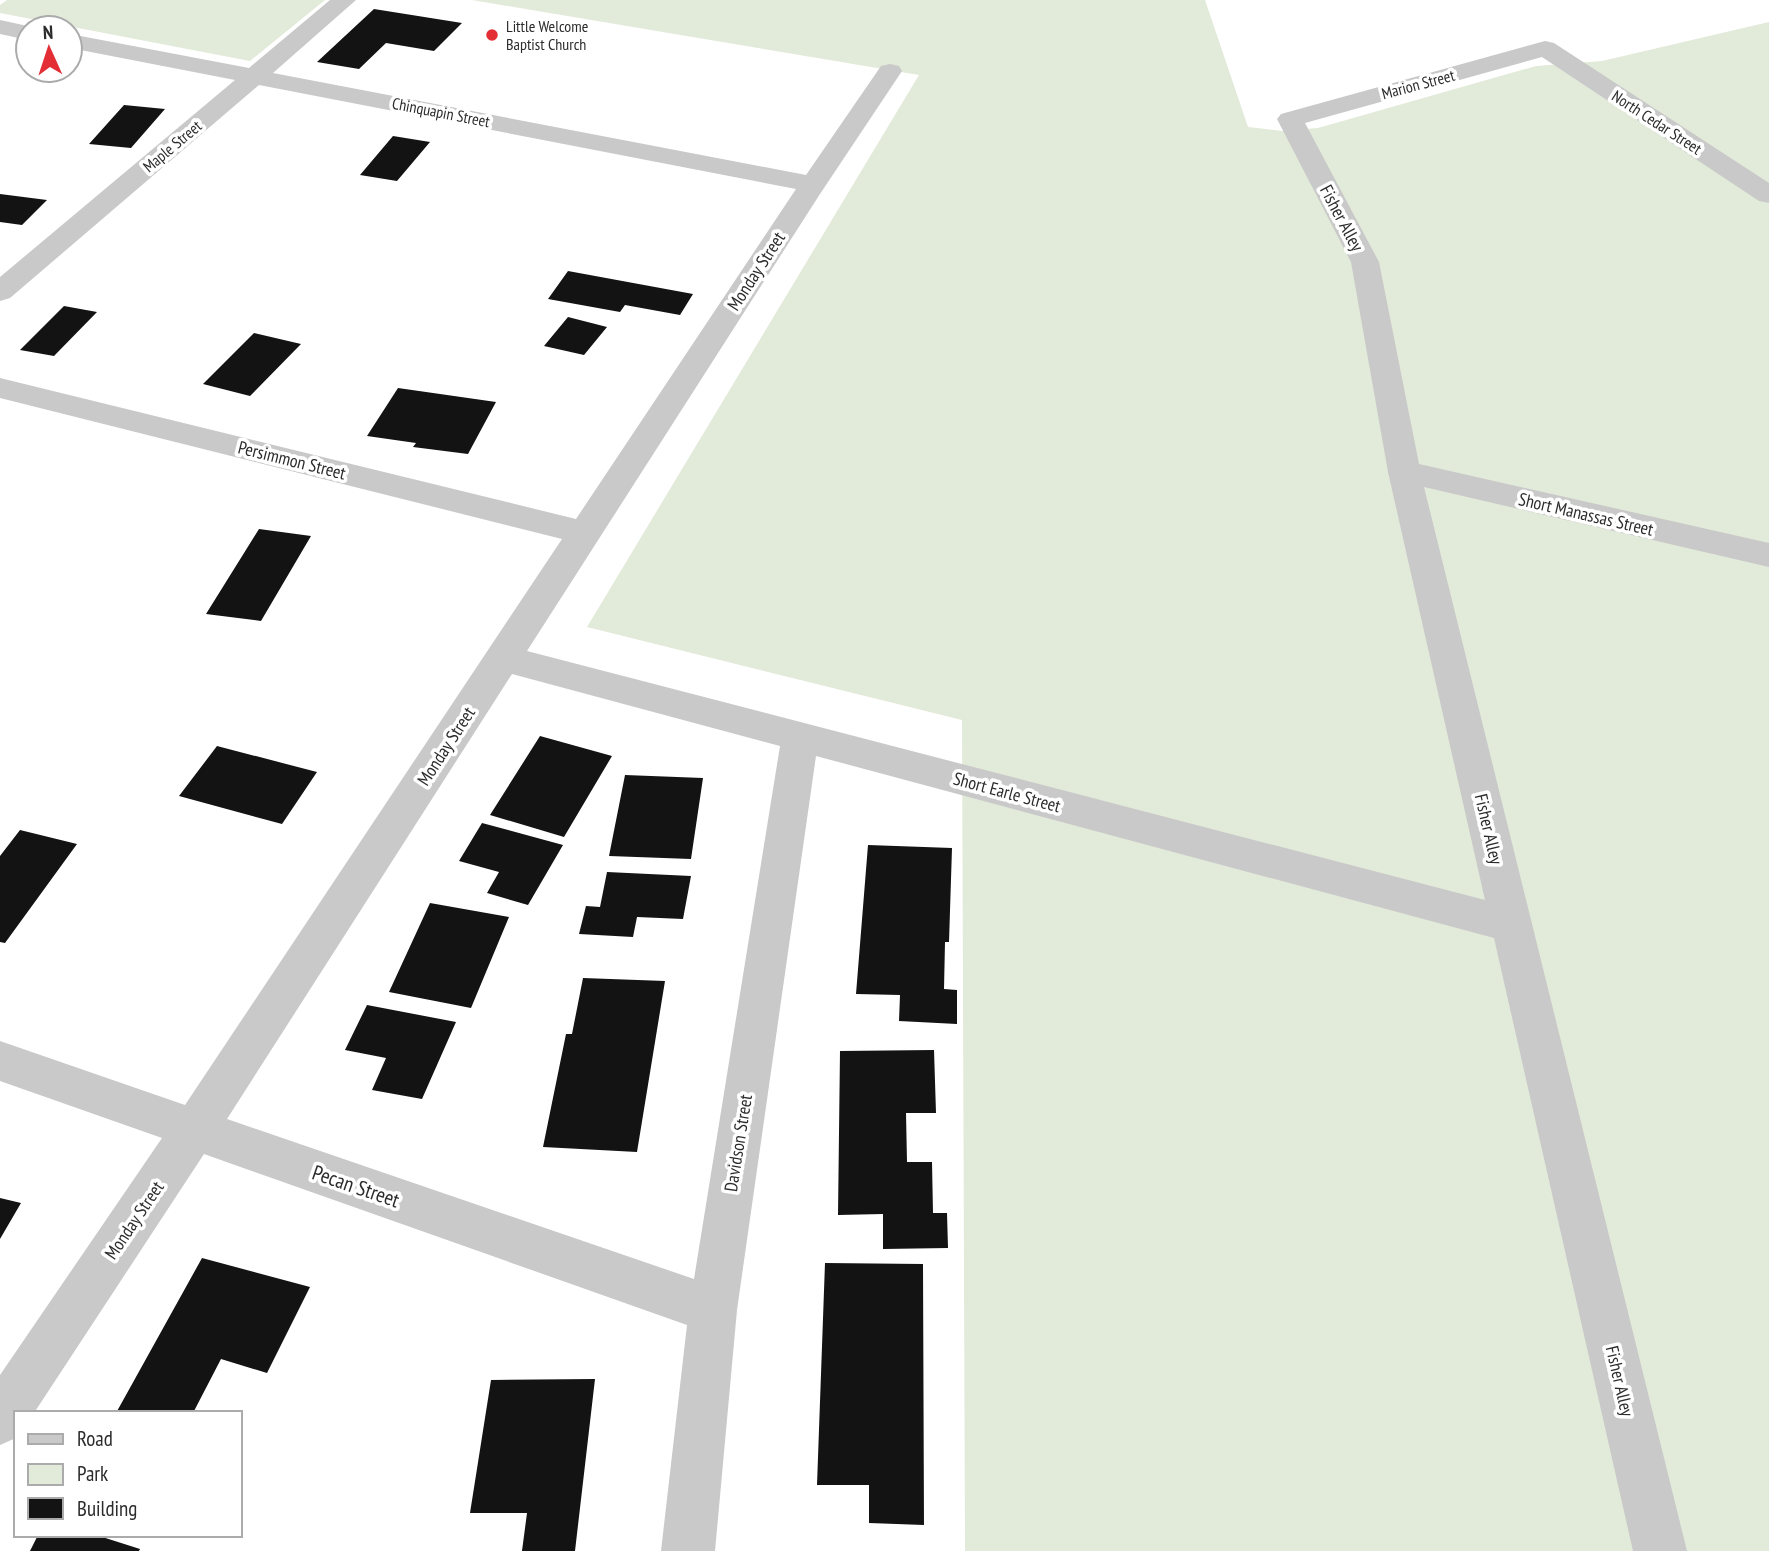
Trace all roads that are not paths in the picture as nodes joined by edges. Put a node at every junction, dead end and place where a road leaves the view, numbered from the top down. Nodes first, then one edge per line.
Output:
1 (344, 0) edge
2 (84, 44) edge
3 (1545, 48) joint
4 (890, 71) dead end
5 (254, 76) junction
6 (1290, 119) joint
7 (813, 184) junction
8 (1769, 195) edge
9 (0, 292) edge
10 (0, 388) edge
11 (1404, 472) junction
12 (585, 533) junction
13 (1769, 555) edge
14 (503, 658) junction
15 (800, 737) junction
16 (1512, 925) junction
17 (0, 1061) edge
18 (195, 1129) junction
19 (713, 1310) junction
20 (0, 1419) edge
21 (688, 1551) edge
22 (1660, 1551) edge

1 - 5 street, Maple Street
2 - 5 street, Chinquapin Street
3 - 6 street, Marion Street
3 - 8 street, North Cedar Street
4 - 7 street, Monday Street
5 - 7 street, Chinquapin Street
5 - 9 street, Maple Street
6 - 11 street, Fisher Alley
7 - 12 street, Monday Street
10 - 12 street, Persimmon Street
11 - 13 street, Short Manassas Street
11 - 16 street, Fisher Alley
12 - 14 street, Monday Street
14 - 15 street, Short Earle Street
14 - 18 street, Monday Street
15 - 16 street, Short Earle Street
15 - 19 street, Davidson Street
16 - 22 street, Fisher Alley
17 - 18 street, Pecan Street
18 - 19 street, Pecan Street
18 - 20 street, Monday Street
19 - 21 street, Davidson Street

